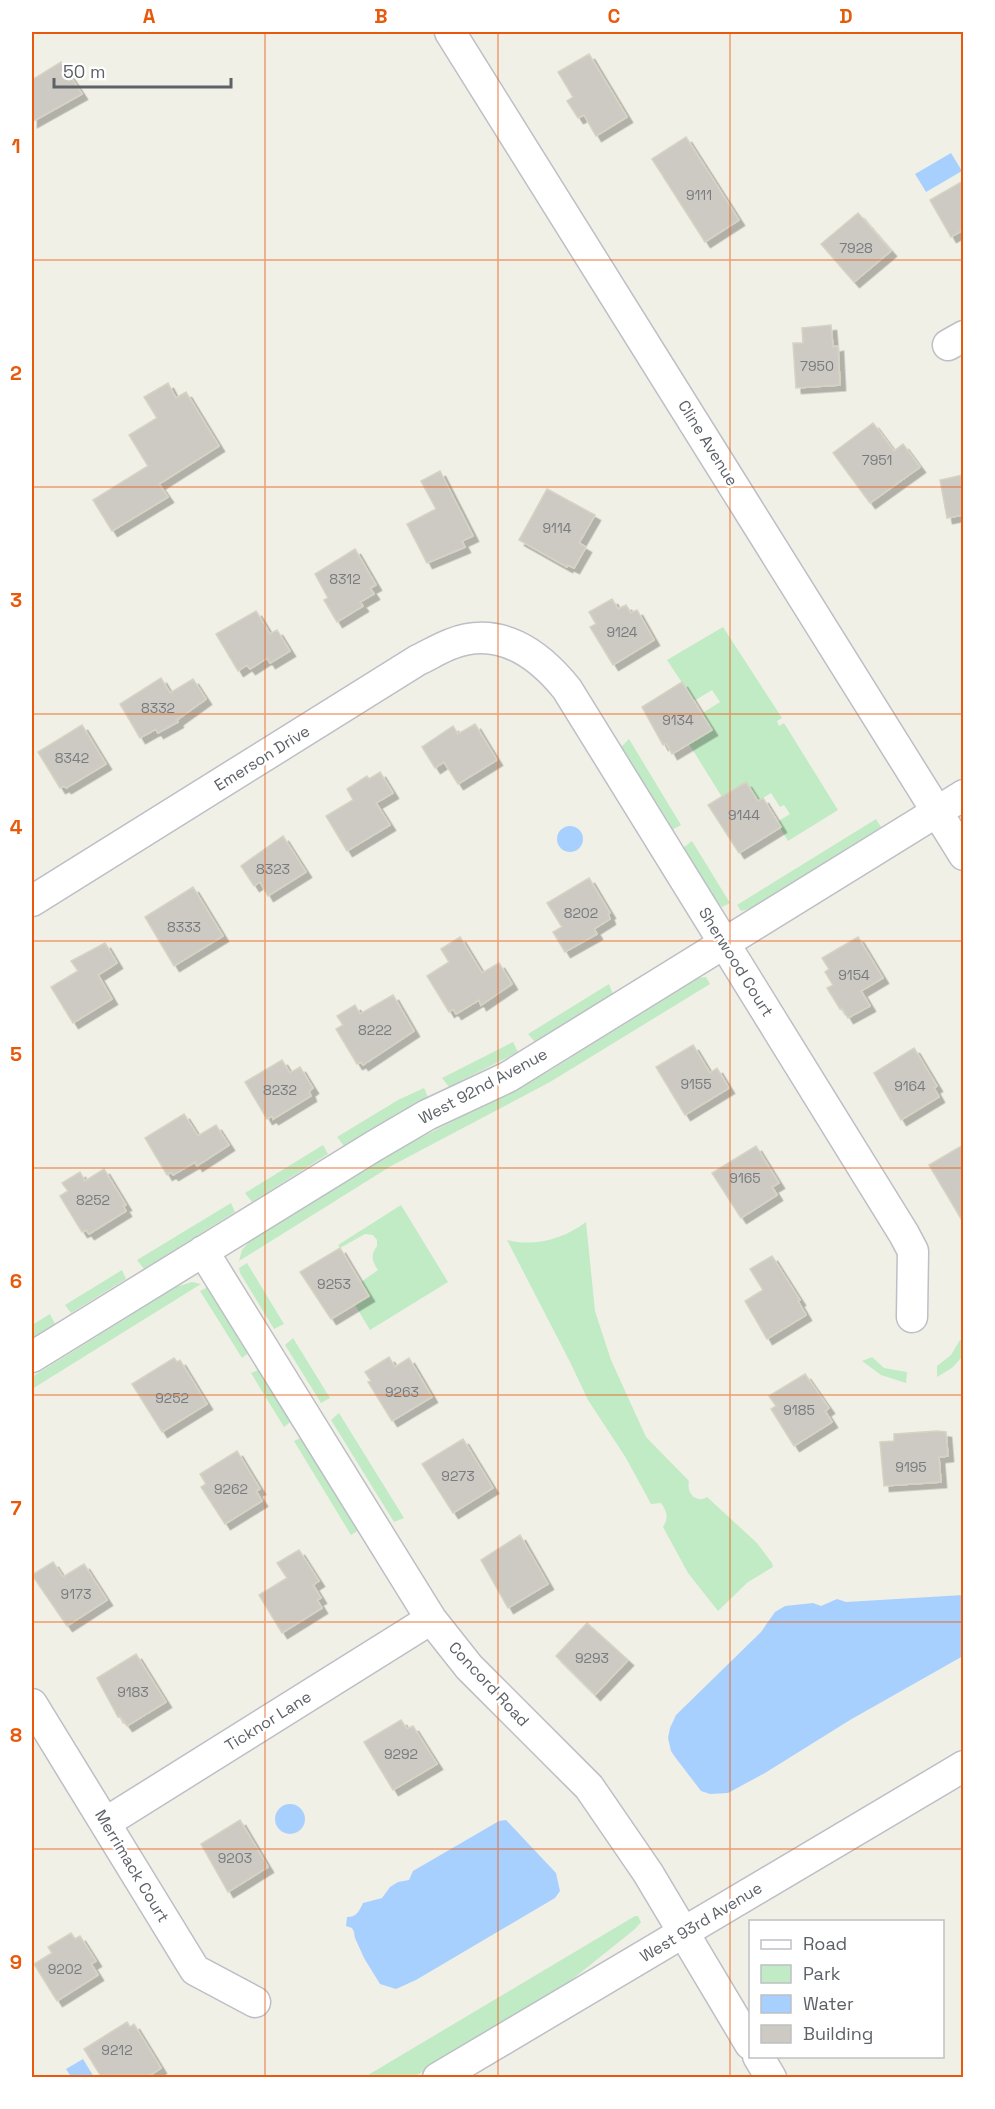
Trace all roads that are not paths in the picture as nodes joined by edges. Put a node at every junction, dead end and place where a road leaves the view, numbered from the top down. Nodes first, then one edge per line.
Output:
1 (450, 32) edge
2 (501, 639) joint
3 (963, 795) edge
4 (936, 812) junction
5 (963, 855) edge
6 (32, 901) edge
7 (724, 943) junction
8 (203, 1251) junction
9 (912, 1317) dead end
10 (32, 1357) edge
11 (431, 1619) junction
12 (32, 1704) edge
13 (963, 1766) edge
14 (105, 1822) junction
15 (683, 1932) junction
16 (255, 2002) dead end
17 (749, 2042) edge
18 (759, 2058) edge
19 (438, 2078) edge
20 (771, 2078) edge

1 - 4 street, Cline Avenue
2 - 6 street, Emerson Drive
2 - 7 street, Sherwood Court
3 - 4 street, West 92nd Avenue
4 - 5 street, Cline Avenue
4 - 7 street, West 92nd Avenue
7 - 8 street, West 92nd Avenue
7 - 9 street, Sherwood Court
8 - 10 street, West 92nd Avenue
8 - 11 street, Concord Road
11 - 14 street, Ticknor Lane
11 - 15 street, Concord Road
12 - 14 street, Merrimack Court
13 - 15 street, West 93rd Avenue
14 - 16 street, Merrimack Court
15 - 17 street, Concord Road
15 - 19 street, West 93rd Avenue
18 - 20 street

